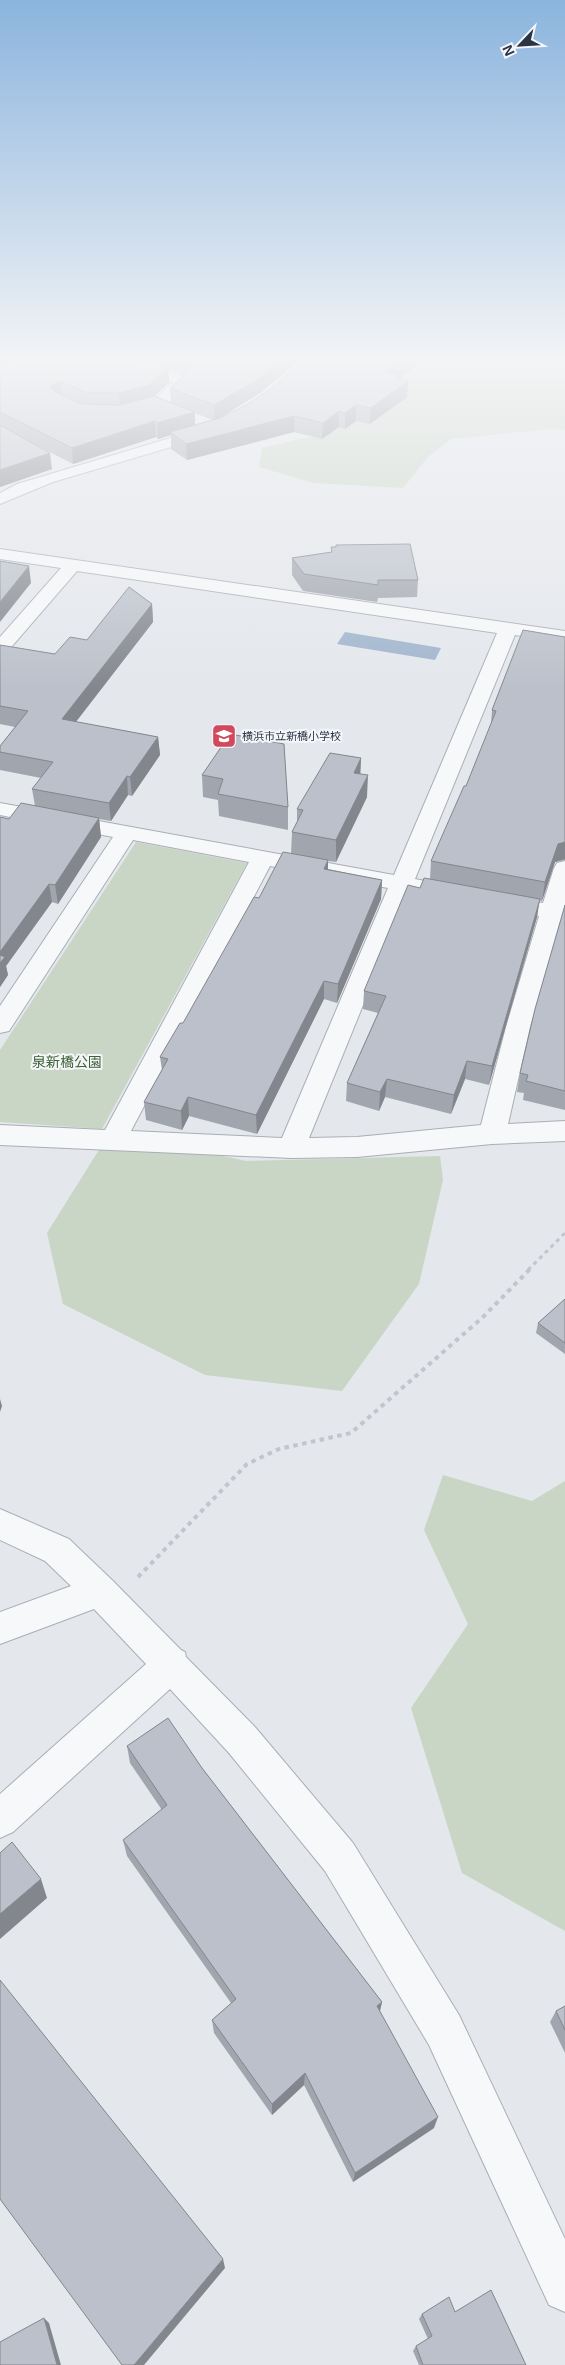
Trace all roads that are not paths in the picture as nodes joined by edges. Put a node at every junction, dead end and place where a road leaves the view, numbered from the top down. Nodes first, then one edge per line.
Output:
1 (67, 469) edge
2 (81, 469) edge
3 (72, 472) junction
4 (0, 499) edge
5 (0, 554) edge
6 (73, 565) junction
7 (508, 629) junction
8 (565, 637) edge
9 (0, 648) edge
10 (1, 811) edge
11 (127, 832) junction
12 (263, 857) junction
13 (565, 868) edge
14 (402, 883) junction
15 (559, 913) edge
16 (0, 1024) edge
17 (565, 1131) edge
18 (492, 1134) junction
19 (0, 1135) edge
20 (113, 1140) junction
21 (291, 1148) junction
22 (0, 1524) edge
23 (106, 1597) junction
24 (0, 1628) edge
25 (172, 1664) junction
26 (0, 1819) edge
27 (563, 2282) edge

1 - 3 street
2 - 3 street
3 - 4 street
5 - 6 street
6 - 7 street
6 - 9 street
7 - 8 street
7 - 14 street
10 - 11 street
11 - 12 street
11 - 16 street
12 - 14 street
12 - 20 street
13 - 15 street
14 - 15 street
14 - 21 street
15 - 18 street
17 - 18 street
18 - 21 street
19 - 20 street
20 - 21 street
22 - 23 street
23 - 24 street
23 - 25 street
25 - 26 street
25 - 27 street

